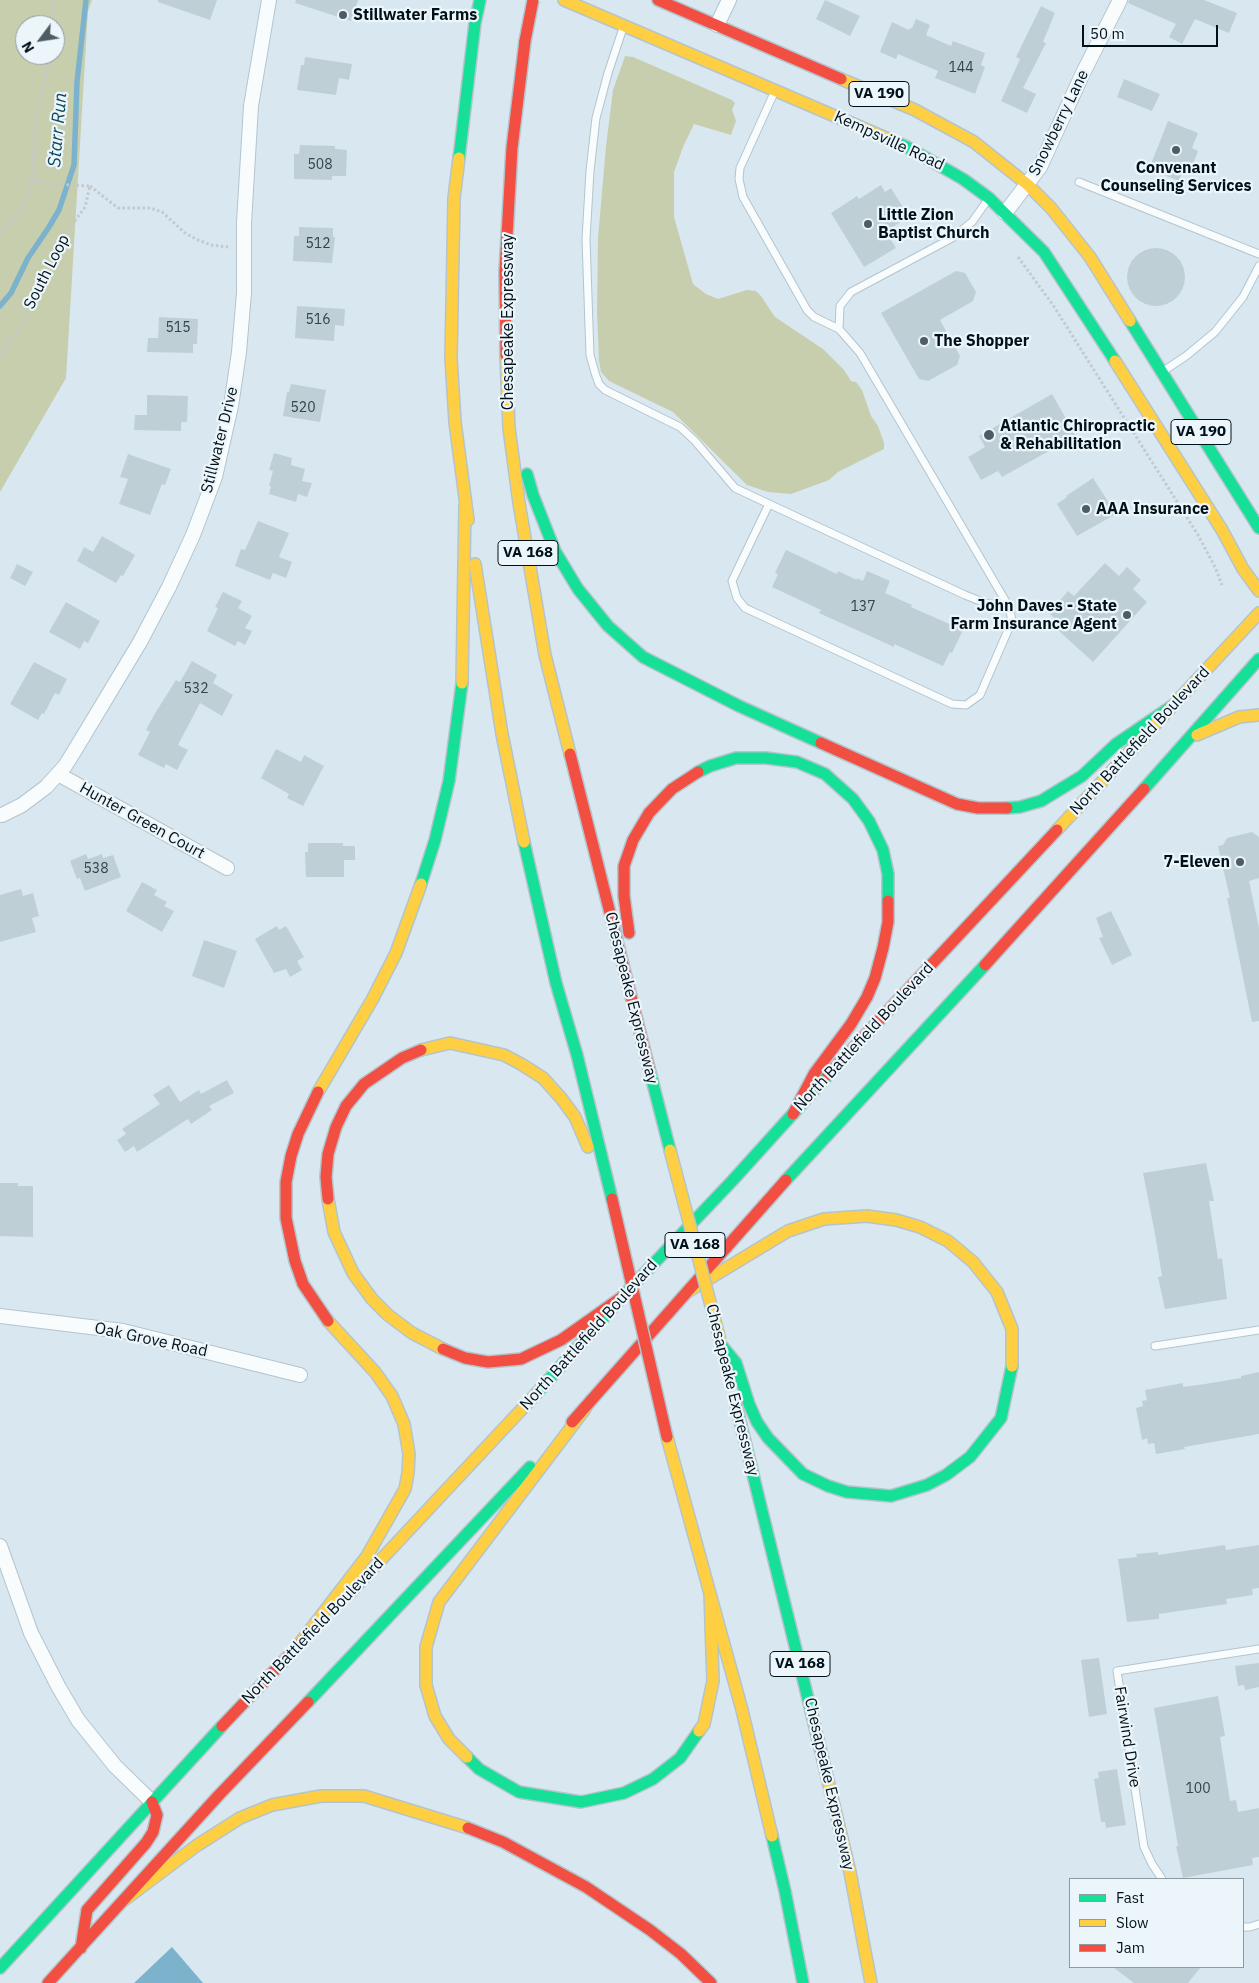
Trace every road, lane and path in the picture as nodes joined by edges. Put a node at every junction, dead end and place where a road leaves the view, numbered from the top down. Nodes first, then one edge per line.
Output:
1 (53, 0) edge
2 (269, 0) edge
3 (480, 0) edge
4 (533, 0) edge
5 (564, 0) edge
6 (658, 0) edge
7 (729, 0) edge
8 (1120, 0) edge
9 (53, 15) edge
10 (717, 25) junction
11 (624, 26) junction
12 (48, 65) edge
13 (775, 90) junction
14 (32, 180) junction
15 (1079, 182) dead end
16 (1028, 185) junction
17 (90, 186) junction
18 (989, 198) junction
19 (1005, 214) junction
20 (0, 235) edge
21 (244, 248) junction
22 (1259, 254) edge
23 (1259, 266) edge
24 (839, 329) junction
25 (0, 356) edge
26 (1162, 371) junction
27 (508, 402) junction
28 (1236, 489) junction
29 (769, 504) junction
30 (1258, 504) edge
31 (465, 505) junction
32 (1259, 528) edge
33 (1259, 591) edge
34 (1009, 607) junction
35 (1259, 613) edge
36 (1259, 659) edge
37 (1172, 706) junction
38 (1259, 715) edge
39 (1187, 740) junction
40 (58, 774) junction
41 (2, 815) dead end
42 (227, 868) dead end
43 (645, 1054) junction
44 (793, 1114) junction
45 (612, 1199) junction
46 (687, 1292) junction
47 (622, 1297) junction
48 (0, 1316) edge
49 (1259, 1330) edge
50 (721, 1343) junction
51 (1155, 1346) dead end
52 (300, 1376) dead end
53 (585, 1409) junction
54 (0, 1546) edge
55 (710, 1593) junction
56 (300, 1643) junction
57 (1259, 1649) edge
58 (152, 1802) junction
59 (1161, 1878) edge
60 (123, 1901) junction
61 (1259, 1924) edge
62 (1244, 1927) edge
63 (81, 1948) junction
64 (0, 1968) edge
65 (48, 1983) edge
66 (711, 1983) edge
67 (803, 1983) edge
68 (871, 1983) edge

1 - 9 path
2 - 21 street, Stillwater Drive
3 - 31 main road, VA 168
4 - 27 main road, Chesapeake Expressway / VA 168, bridge
5 - 11 main road, Kempsville Road / VA 190
6 - 10 main road, VA 190
7 - 10 street
8 - 16 street, Snowberry Lane
10 - 16 main road, VA 190
11 - 13 main road, Kempsville Road / VA 190
11 - 29 lane
12 - 14 path
13 - 18 main road, Kempsville Road / VA 190
13 - 24 lane
14 - 17 path
14 - 20 path
15 - 22 lane
16 - 19 street, Snowberry Lane
16 - 26 main road, VA 190
17 - 21 path
17 - 25 path, South Loop
18 - 19 main road, Kempsville Road / VA 190
18 - 24 lane
19 - 33 main road, Kempsville Road / VA 190
21 - 40 street, Stillwater Drive
23 - 26 lane
24 - 34 lane
26 - 28 main road, VA 190
27 - 37 main road
27 - 43 main road, Chesapeake Expressway / VA 168
28 - 30 main road
28 - 32 main road, VA 190
29 - 34 lane
29 - 34 lane
31 - 45 main road, VA 168
31 - 56 main road
35 - 37 main road, North Battlefield Boulevard
36 - 39 main road, North Battlefield Boulevard
37 - 44 main road, North Battlefield Boulevard
38 - 39 main road
39 - 46 main road, North Battlefield Boulevard
40 - 41 street, Stillwater Drive
40 - 42 street, Hunter Green Court
43 - 44 main road
43 - 50 main road, Chesapeake Expressway / VA 168, bridge
44 - 47 main road, North Battlefield Boulevard
45 - 47 main road
45 - 55 main road, VA 168, bridge
46 - 50 main road
46 - 53 main road, North Battlefield Boulevard
47 - 56 main road, North Battlefield Boulevard
48 - 52 street, Oak Grove Road
49 - 51 lane
50 - 68 main road, Chesapeake Expressway / VA 168
53 - 55 main road
53 - 60 main road, North Battlefield Boulevard
54 - 58 street
55 - 67 main road, VA 168
56 - 58 main road, North Battlefield Boulevard
57 - 59 lane, Fairwind Drive
58 - 63 main road
58 - 64 main road, North Battlefield Boulevard
60 - 63 main road, North Battlefield Boulevard
60 - 66 main road
61 - 62 lane
63 - 65 main road, North Battlefield Boulevard

